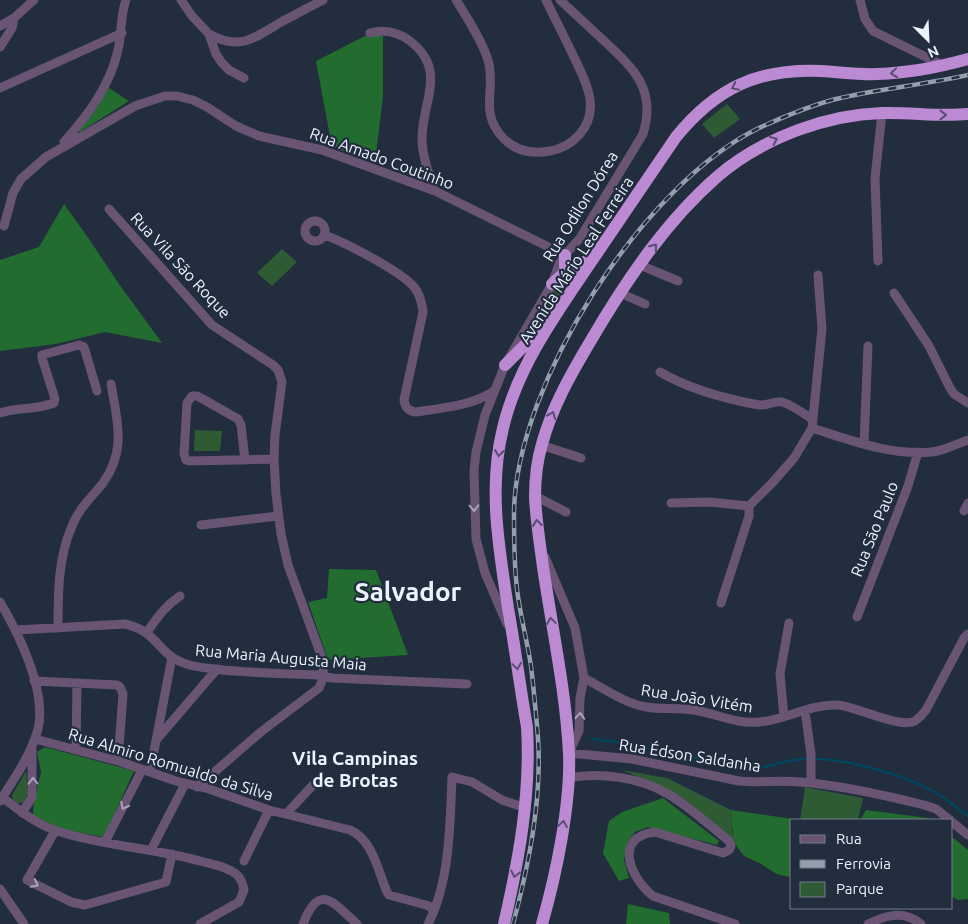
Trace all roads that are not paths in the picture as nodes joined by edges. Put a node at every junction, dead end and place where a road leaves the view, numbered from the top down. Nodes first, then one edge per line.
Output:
1 (34, 0) edge
2 (126, 0) edge
3 (181, 0) edge
4 (323, 0) edge
5 (456, 0) edge
6 (546, 0) edge
7 (560, 0) edge
8 (860, 0) edge
9 (14, 18) junction
10 (0, 26) edge
11 (122, 33) junction
12 (370, 33) dead end
13 (209, 34) junction
14 (0, 47) edge
15 (968, 59) edge
16 (942, 65) junction
17 (244, 78) dead end
18 (0, 88) edge
19 (882, 113) junction
20 (968, 114) edge
21 (58, 148) junction
22 (435, 191) junction
23 (109, 209) dead end
24 (4, 226) dead end
25 (324, 235) dead end
26 (596, 254) junction
27 (565, 255) junction
28 (878, 261) dead end
29 (640, 264) junction
30 (574, 270) junction
31 (818, 275) dead end
32 (678, 281) dead end
33 (552, 284) junction
34 (620, 293) junction
35 (894, 293) dead end
36 (644, 304) dead end
37 (557, 312) junction
38 (868, 346) dead end
39 (505, 365) junction
40 (660, 372) dead end
41 (110, 384) dead end
42 (97, 391) dead end
43 (494, 391) junction
44 (467, 403) junction
45 (968, 403) edge
46 (0, 413) edge
47 (485, 414) junction
48 (812, 423) junction
49 (968, 440) edge
50 (864, 444) junction
51 (541, 445) junction
52 (918, 452) junction
53 (581, 458) dead end
54 (274, 459) junction
55 (244, 460) junction
56 (535, 496) junction
57 (672, 503) dead end
58 (749, 506) junction
59 (566, 512) dead end
60 (278, 516) junction
61 (201, 525) dead end
62 (541, 549) junction
63 (180, 596) dead end
64 (0, 602) edge
65 (721, 603) dead end
66 (856, 617) dead end
67 (789, 623) dead end
68 (58, 628) junction
69 (16, 630) junction
70 (147, 632) junction
71 (968, 634) edge
72 (513, 639) junction
73 (172, 657) junction
74 (217, 669) junction
75 (324, 676) junction
76 (584, 678) junction
77 (34, 682) junction
78 (77, 683) junction
79 (467, 684) dead end
80 (805, 711) junction
81 (784, 717) junction
82 (156, 740) junction
83 (34, 742) junction
84 (76, 750) junction
85 (569, 753) junction
86 (118, 761) junction
87 (146, 771) junction
88 (568, 778) junction
89 (811, 783) junction
90 (185, 784) junction
91 (313, 785) dead end
92 (197, 787) junction
93 (1, 799) edge
94 (526, 808) junction
95 (269, 810) junction
96 (22, 813) junction
97 (286, 814) junction
98 (948, 819) edge
99 (953, 823) edge
100 (55, 831) junction
101 (968, 836) edge
102 (105, 842) junction
103 (151, 850) junction
104 (172, 854) junction
105 (244, 861) dead end
106 (0, 889) edge
107 (433, 911) junction
108 (24, 924) edge
109 (200, 924) edge
110 (303, 924) edge
111 (357, 924) edge
112 (428, 924) edge
113 (504, 924) edge
114 (542, 924) edge
115 (735, 924) edge
116 (868, 924) edge
117 (920, 924) edge

1 - 9 street
2 - 11 street
3 - 13 street
4 - 13 street
5 - 6 street
7 - 27 street, Rua Odilon Dórea
8 - 16 street
9 - 10 street
9 - 14 street
11 - 18 street
11 - 21 street
12 - 22 street
13 - 17 street
15 - 16 highway, Avenida Mário Leal Ferreira
16 -> 26 highway, Avenida Mário Leal Ferreira
19 -> 20 highway
19 - 28 street
29 -> 19 highway
21 - 22 street, Rua Amado Coutinho
21 - 24 street, Rua Amado Coutinho
22 - 27 street, Rua Amado Coutinho
23 - 54 street, Rua Vila São Roque
25 - 44 street
26 - 30 highway
26 - 37 highway, Avenida Mário Leal Ferreira
27 - 30 highway
27 - 33 street, Rua Odilon Dórea
29 - 32 street
29 - 34 highway
30 - 33 highway
31 - 48 street
33 - 39 street, Rua Odilon Dórea
34 - 36 street
51 -> 34 highway
35 - 45 street
37 - 39 highway
37 -> 72 highway, Avenida Mário Leal Ferreira
38 - 50 street
39 - 43 street, Rua Odilon Dórea
40 - 48 street
41 - 68 street
42 - 46 street
43 - 44 street
43 - 47 street, Rua Odilon Dórea
44 - 47 street
47 -> 72 street, Rua Odilon Dórea
48 - 50 street
48 - 58 street
49 - 52 street
50 - 52 street
51 - 53 street
51 - 56 highway
52 - 66 street, Rua São Paulo
54 - 55 street
54 - 60 street, Rua Vila São Roque
55 - 55 street
56 - 59 street
62 -> 56 highway
57 - 58 street
58 - 65 street
60 - 61 street
60 - 75 street, Rua Vila São Roque
62 - 76 street
85 -> 62 highway
63 - 70 street
64 - 69 street
67 - 81 street
68 - 69 street, Rua Maria Augusta Maia
68 - 70 street, Rua Maria Augusta Maia
69 - 77 street
70 - 73 street, Rua Maria Augusta Maia
71 - 80 street, Rua João Vitém
72 -> 94 highway, Avenida Mário Leal Ferreira
73 - 74 street, Rua Maria Augusta Maia
73 - 82 street
74 - 75 street, Rua Maria Augusta Maia
74 - 82 street
75 - 79 street, Rua Maria Augusta Maia
75 - 92 street
76 - 81 street, Rua João Vitém
85 -> 76 street
77 - 78 street
77 - 83 street
78 - 84 street
78 - 86 street
80 - 81 street, Rua João Vitém
80 - 89 street
82 - 87 street
83 - 84 street, Rua Almiro Romualdo da Silva
83 - 93 street
96 -> 83 street
84 - 86 street, Rua Almiro Romualdo da Silva
85 - 88 highway
85 - 89 street, Rua Édson Saldanha
86 - 87 street, Rua Almiro Romualdo da Silva
87 - 90 street, Rua Almiro Romualdo da Silva
87 -> 102 street
114 -> 88 highway
88 - 115 street
89 - 98 street, Rua Édson Saldanha
90 - 92 street, Rua Almiro Romualdo da Silva
90 - 103 street
91 - 97 street
92 - 95 street, Rua Almiro Romualdo da Silva
93 - 96 street
94 - 107 street
94 -> 113 highway, Avenida Mário Leal Ferreira
95 - 97 street, Rua Almiro Romualdo da Silva
95 - 105 street
96 - 100 street
97 - 107 street, Rua Almiro Romualdo da Silva
99 - 101 street, Rua Édson Saldanha
100 - 102 street
100 -> 104 street
102 - 103 street
103 - 104 street
104 - 109 street
106 - 108 street
107 - 112 street
110 - 111 street
116 - 117 street

